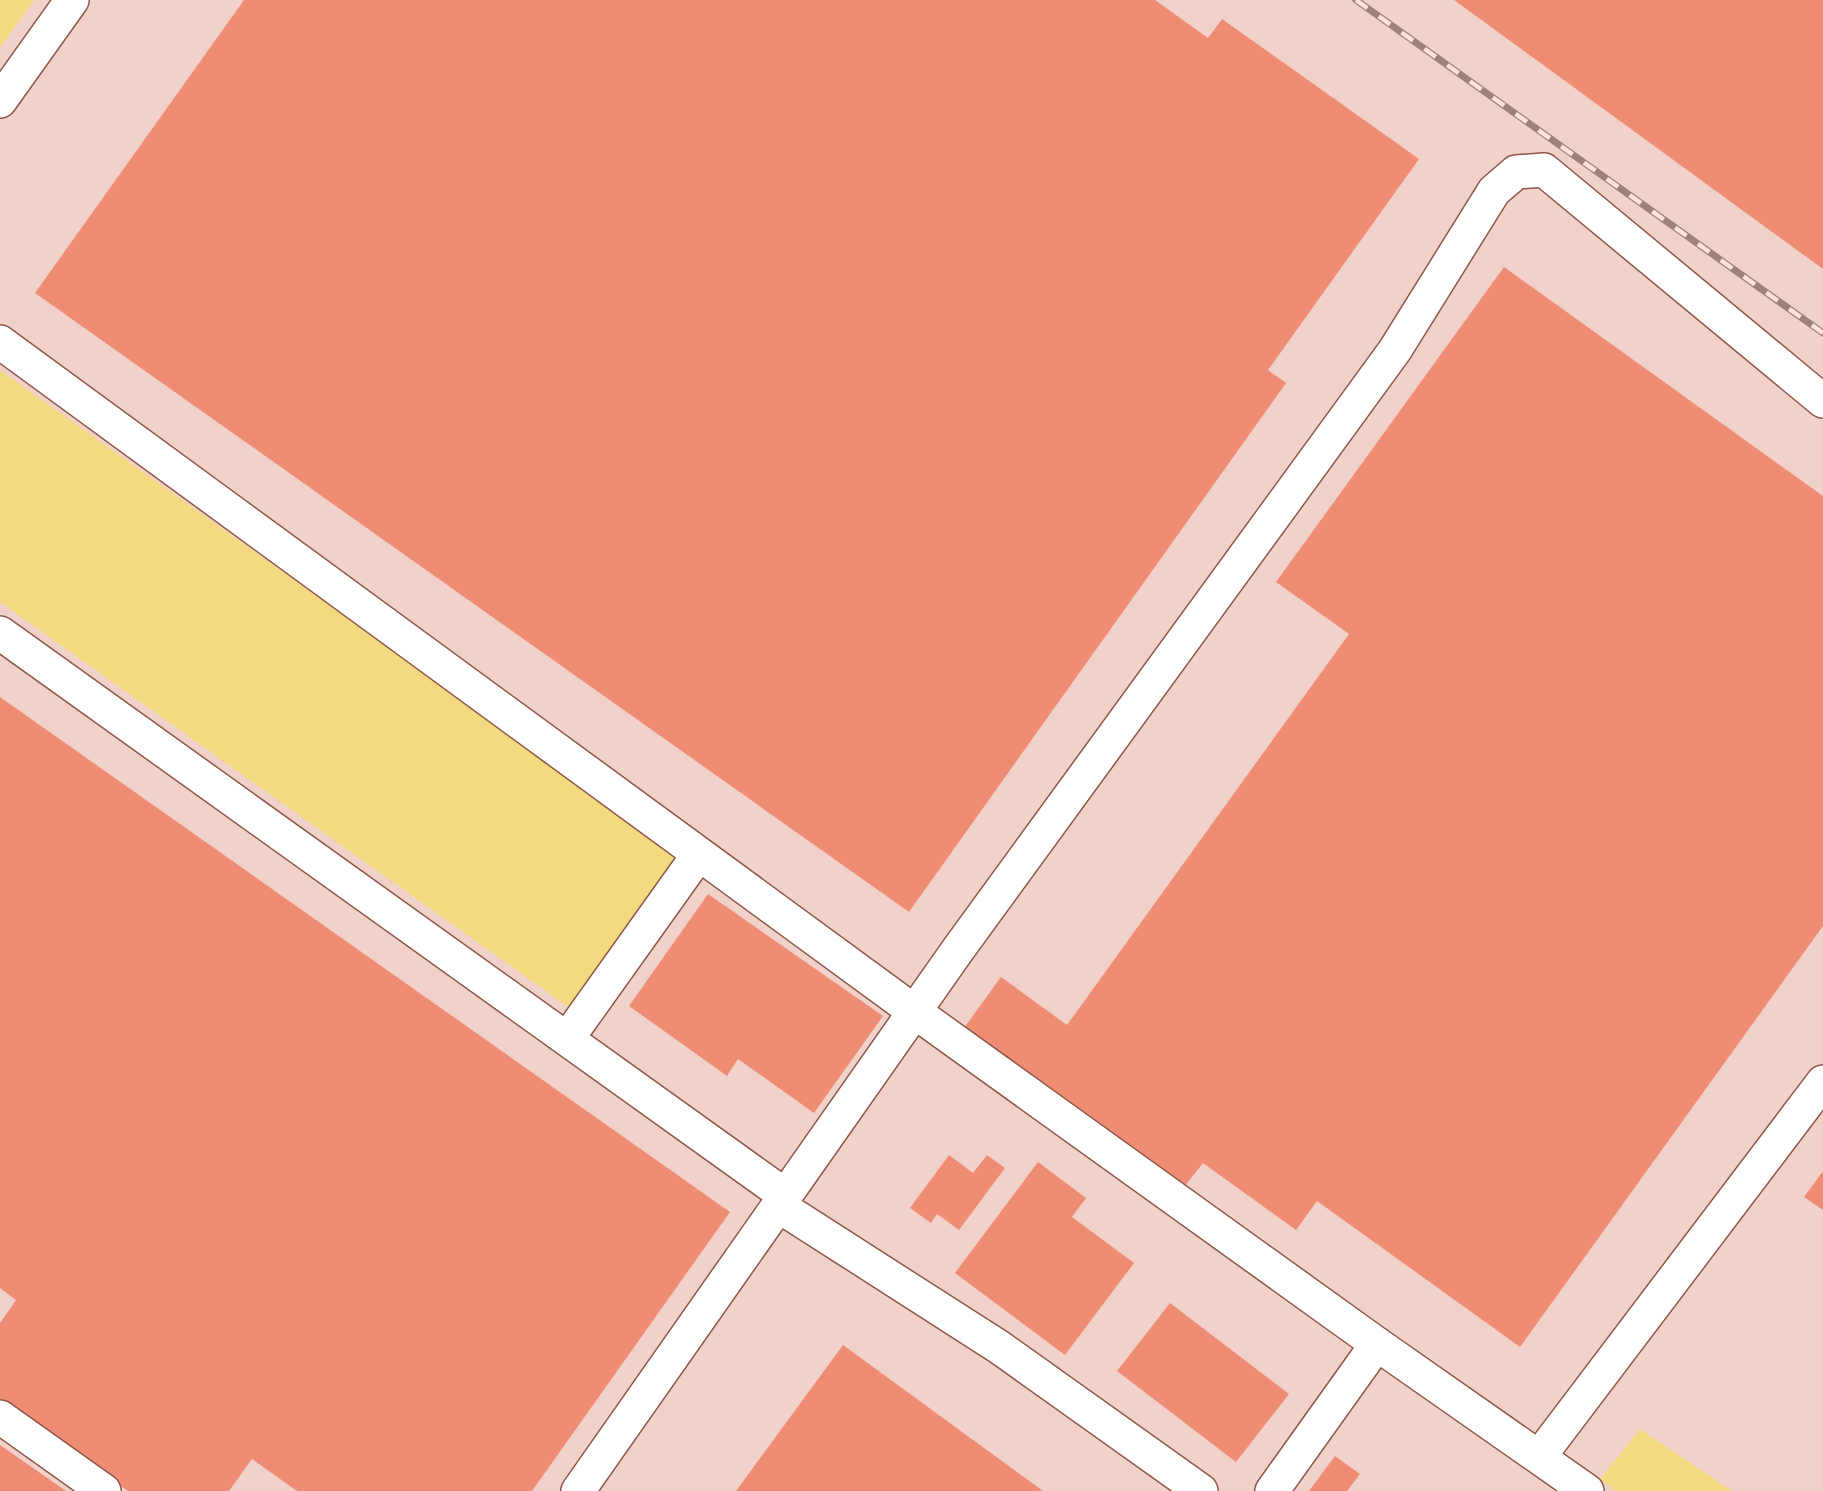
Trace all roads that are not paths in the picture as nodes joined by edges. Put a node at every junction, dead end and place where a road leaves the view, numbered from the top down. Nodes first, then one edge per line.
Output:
1 (72, 0) edge
2 (0, 101) edge
3 (0, 342) edge
4 (1823, 401) edge
5 (0, 633) edge
6 (699, 854) junction
7 (915, 1012) junction
8 (567, 1039) junction
9 (1823, 1082) edge
10 (782, 1201) junction
11 (1377, 1344) junction
12 (0, 1417) edge
13 (1539, 1457) junction
14 (104, 1491) edge
15 (578, 1491) edge
16 (1201, 1491) edge
17 (1272, 1491) edge
18 (1587, 1491) edge

1 - 2 lane
3 - 6 lane
4 - 7 lane
5 - 8 lane
6 - 7 lane
6 - 8 lane
7 - 10 lane
7 - 11 lane
8 - 10 lane
9 - 13 lane
10 - 15 lane
10 - 16 lane
11 - 13 lane
11 - 17 lane
12 - 14 lane
13 - 18 lane

